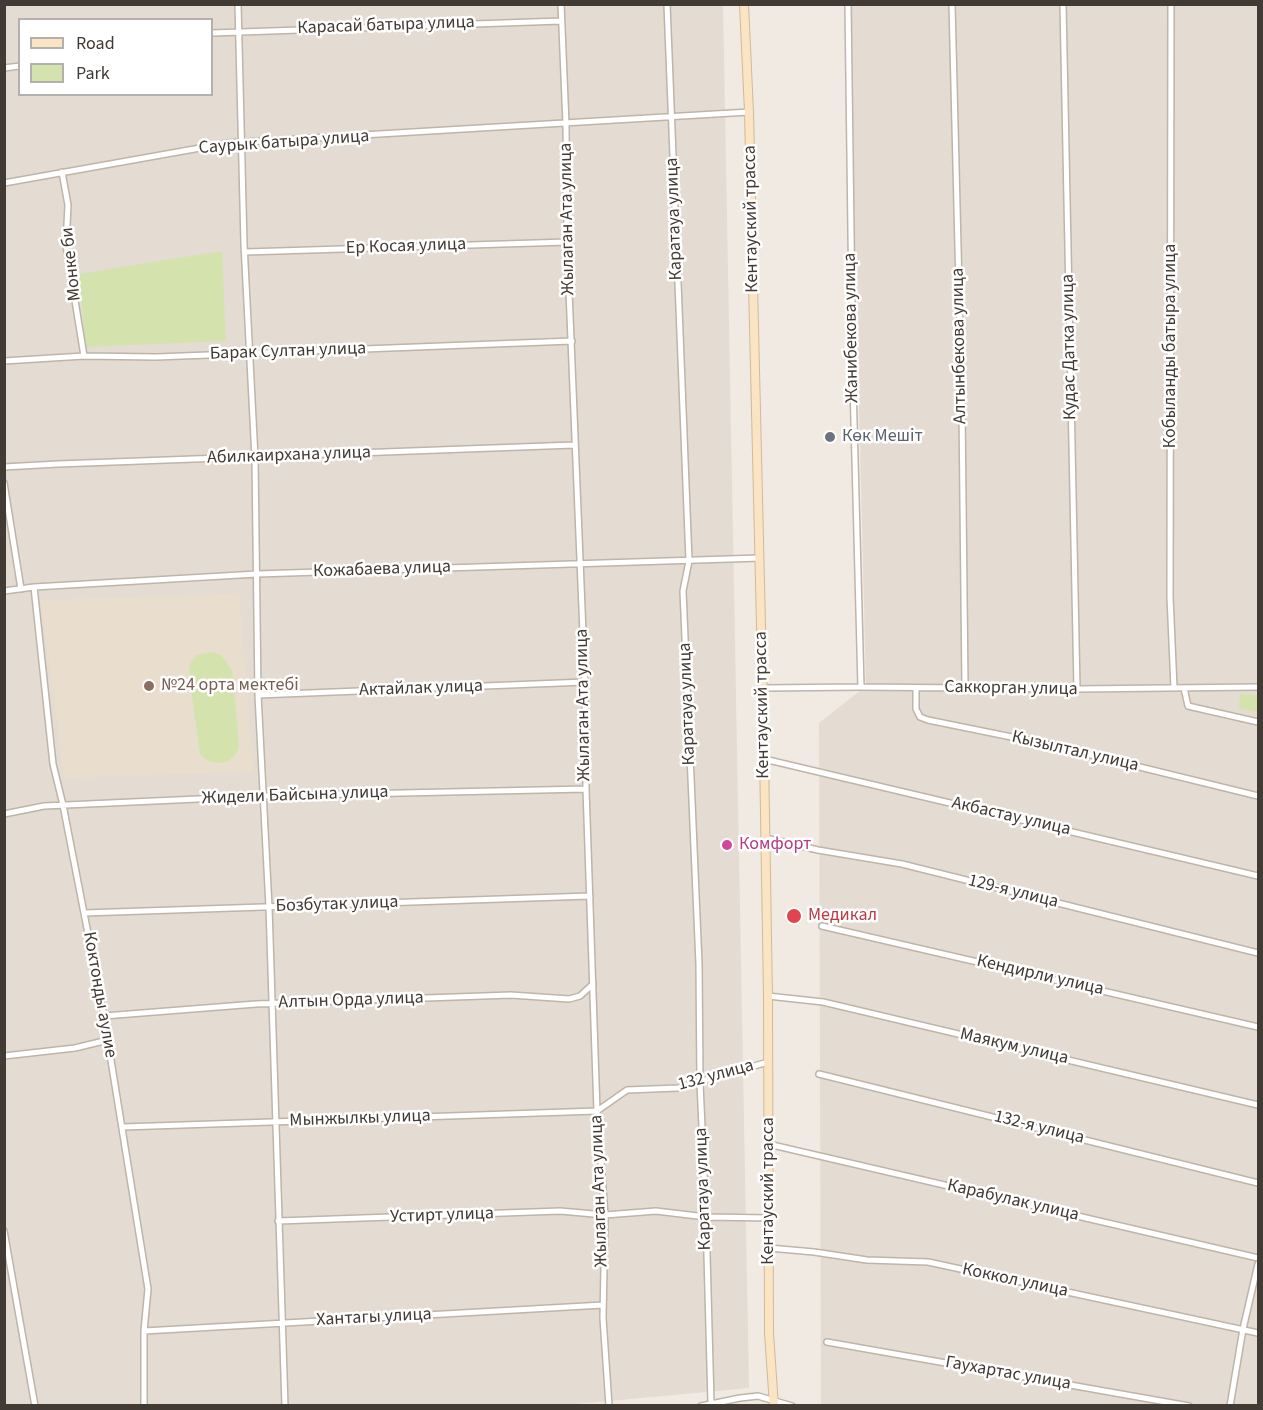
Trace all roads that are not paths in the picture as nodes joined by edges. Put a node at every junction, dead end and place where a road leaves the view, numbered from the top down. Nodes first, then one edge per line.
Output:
1 (238, 4) edge
2 (561, 4) edge
3 (667, 4) edge
4 (744, 4) edge
5 (848, 4) edge
6 (952, 4) edge
7 (1063, 4) edge
8 (1171, 4) edge
9 (561, 21) junction
10 (240, 31) junction
11 (213, 33) edge
12 (749, 112) junction
13 (671, 116) junction
14 (566, 124) junction
15 (242, 144) junction
16 (63, 172) junction
17 (4, 183) edge
18 (567, 242) junction
19 (246, 252) junction
20 (572, 341) junction
21 (250, 353) junction
22 (84, 356) junction
23 (4, 361) edge
24 (574, 446) junction
25 (255, 458) junction
26 (4, 467) edge
27 (4, 483) edge
28 (760, 558) junction
29 (689, 561) junction
30 (580, 565) junction
31 (257, 574) junction
32 (34, 587) junction
33 (21, 589) junction
34 (4, 591) edge
35 (585, 682) junction
36 (861, 687) junction
37 (966, 687) junction
38 (1258, 687) edge
39 (763, 688) junction
40 (916, 688) junction
41 (1174, 688) junction
42 (1184, 688) junction
43 (1077, 689) junction
44 (258, 695) junction
45 (1258, 722) edge
46 (764, 759) junction
47 (586, 789) junction
48 (264, 796) junction
49 (1258, 796) edge
50 (63, 805) junction
51 (4, 814) edge
52 (765, 838) junction
53 (1258, 876) edge
54 (590, 896) junction
55 (269, 907) junction
56 (84, 913) junction
57 (822, 926) dead end
58 (1258, 953) edge
59 (593, 984) junction
60 (768, 996) junction
61 (272, 1004) junction
62 (104, 1016) junction
63 (1258, 1027) edge
64 (108, 1040) junction
65 (4, 1056) edge
66 (768, 1062) junction
67 (819, 1074) dead end
68 (700, 1083) junction
69 (1258, 1105) edge
70 (597, 1111) junction
71 (275, 1122) junction
72 (123, 1127) junction
73 (768, 1143) junction
74 (1258, 1183) edge
75 (605, 1215) junction
76 (706, 1217) junction
77 (769, 1218) junction
78 (279, 1221) junction
79 (4, 1231) edge
80 (769, 1248) junction
81 (1258, 1258) edge
82 (1258, 1264) edge
83 (603, 1305) junction
84 (282, 1323) junction
85 (1243, 1329) junction
86 (144, 1331) junction
87 (1258, 1333) edge
88 (827, 1342) dead end
89 (711, 1403) junction
90 (774, 1403) edge
91 (35, 1406) edge
92 (144, 1406) edge
93 (285, 1406) edge
94 (609, 1406) edge
95 (701, 1406) edge
96 (792, 1406) edge
97 (1189, 1406) edge
98 (1230, 1406) edge

1 - 10 street
2 - 9 street, Жылаган Ата улица
3 - 13 street, Каратауа улица
4 - 12 main road, Кентауский трасса
5 - 36 street, Жанибекова улица
6 - 37 street, Алтынбекова улица
7 - 43 street, Кудас Датка улица
8 - 41 street, Кобыланды батыра улица
9 - 10 street, Карасай батыра улица
9 - 14 street, Жылаган Ата улица
10 - 11 street, Карасай батыра улица
10 - 15 street
12 - 13 street, Саурык батыра улица
12 - 28 main road, Кентауский трасса
13 - 14 street, Саурык батыра улица
13 - 29 street, Каратауа улица
14 - 15 street, Саурык батыра улица
14 - 18 street, Жылаган Ата улица
15 - 16 street, Саурык батыра улица
15 - 19 street
16 - 17 street, Саурык батыра улица
16 - 22 street, Монке би
18 - 19 street, Ер Косая улица
18 - 20 street, Жылаган Ата улица
19 - 21 street
20 - 21 street, Барак Султан улица
20 - 24 street, Жылаган Ата улица
21 - 22 street, Барак Султан улица
21 - 25 street
22 - 23 street, Барак Султан улица
24 - 25 street, Абилкаирхана улица
24 - 30 street, Жылаган Ата улица
25 - 26 street, Абилкаирхана улица
25 - 31 street
27 - 33 street
28 - 29 street, Кожабаева улица
28 - 39 main road, Кентауский трасса
29 - 30 street, Кожабаева улица
29 - 68 street, Каратауа улица
30 - 31 street, Кожабаева улица
30 - 35 street, Жылаган Ата улица
31 - 32 street, Кожабаева улица
31 - 44 street
32 - 33 street, Кожабаева улица
32 - 50 street, Коктонды аулие
33 - 34 street, Кожабаева улица
35 - 44 street, Актайлак улица
35 - 47 street, Жылаган Ата улица
36 - 39 street, Саккорган улица
36 - 40 street, Саккорган улица
37 - 40 street, Саккорган улица
37 - 43 street, Саккорган улица
38 - 42 street, Саккорган улица
39 - 46 main road, Кентауский трасса
40 - 49 street, Кызылтал улица
41 - 42 street, Саккорган улица
41 - 43 street, Саккорган улица
42 - 45 street
44 - 48 street
46 - 52 main road, Кентауский трасса
46 - 53 street, Акбастау улица
47 - 48 street, Жидели Байсына улица
47 - 54 street, Жылаган Ата улица
48 - 50 street, Жидели Байсына улица
48 - 55 street
50 - 51 street, Жидели Байсына улица
50 - 56 street, Коктонды аулие
52 - 58 street, 129-я улица
52 - 60 main road, Кентауский трасса
54 - 55 street, Бозбутак улица
54 - 59 street, Жылаган Ата улица
55 - 56 street, Бозбутак улица
55 - 61 street
56 - 62 street, Коктонды аулие
57 - 63 street, Кендирли улица
59 - 61 street, Алтын Орда улица
59 - 70 street, Жылаган Ата улица
60 - 66 main road, Кентауский трасса
60 - 69 street, Маякум улица
61 - 62 street, Алтын Орда улица
61 - 71 street
62 - 64 street, Коктонды аулие
64 - 65 street
64 - 72 street, Коктонды аулие
66 - 68 street, 132 улица
66 - 73 main road, Кентауский трасса
67 - 74 street, 132-я улица
68 - 70 street, 132 улица
68 - 76 street, Каратауа улица
70 - 71 street, Мынжылкы улица
70 - 75 street, Жылаган Ата улица
71 - 72 street, Мынжылкы улица
71 - 78 street
72 - 86 street, Коктонды аулие
73 - 77 main road, Кентауский трасса
73 - 81 street, Карабулак улица
75 - 76 street, Устирт улица
75 - 78 street, Устирт улица
75 - 83 street, Жылаган Ата улица
76 - 77 street, Устирт улица
76 - 89 street, Каратауа улица
77 - 80 main road, Кентауский трасса
78 - 84 street
79 - 91 street
80 - 85 street, Коккол улица
80 - 90 main road, Кентауский трасса
82 - 85 street
83 - 84 street, Хантагы улица
83 - 94 street, Жылаган Ата улица
84 - 86 street, Хантагы улица
84 - 93 street
85 - 87 street, Коккол улица
85 - 98 street
86 - 92 street, Коктонды аулие
88 - 97 street, Гаухартас улица
89 - 90 street
89 - 95 street
90 - 96 street

